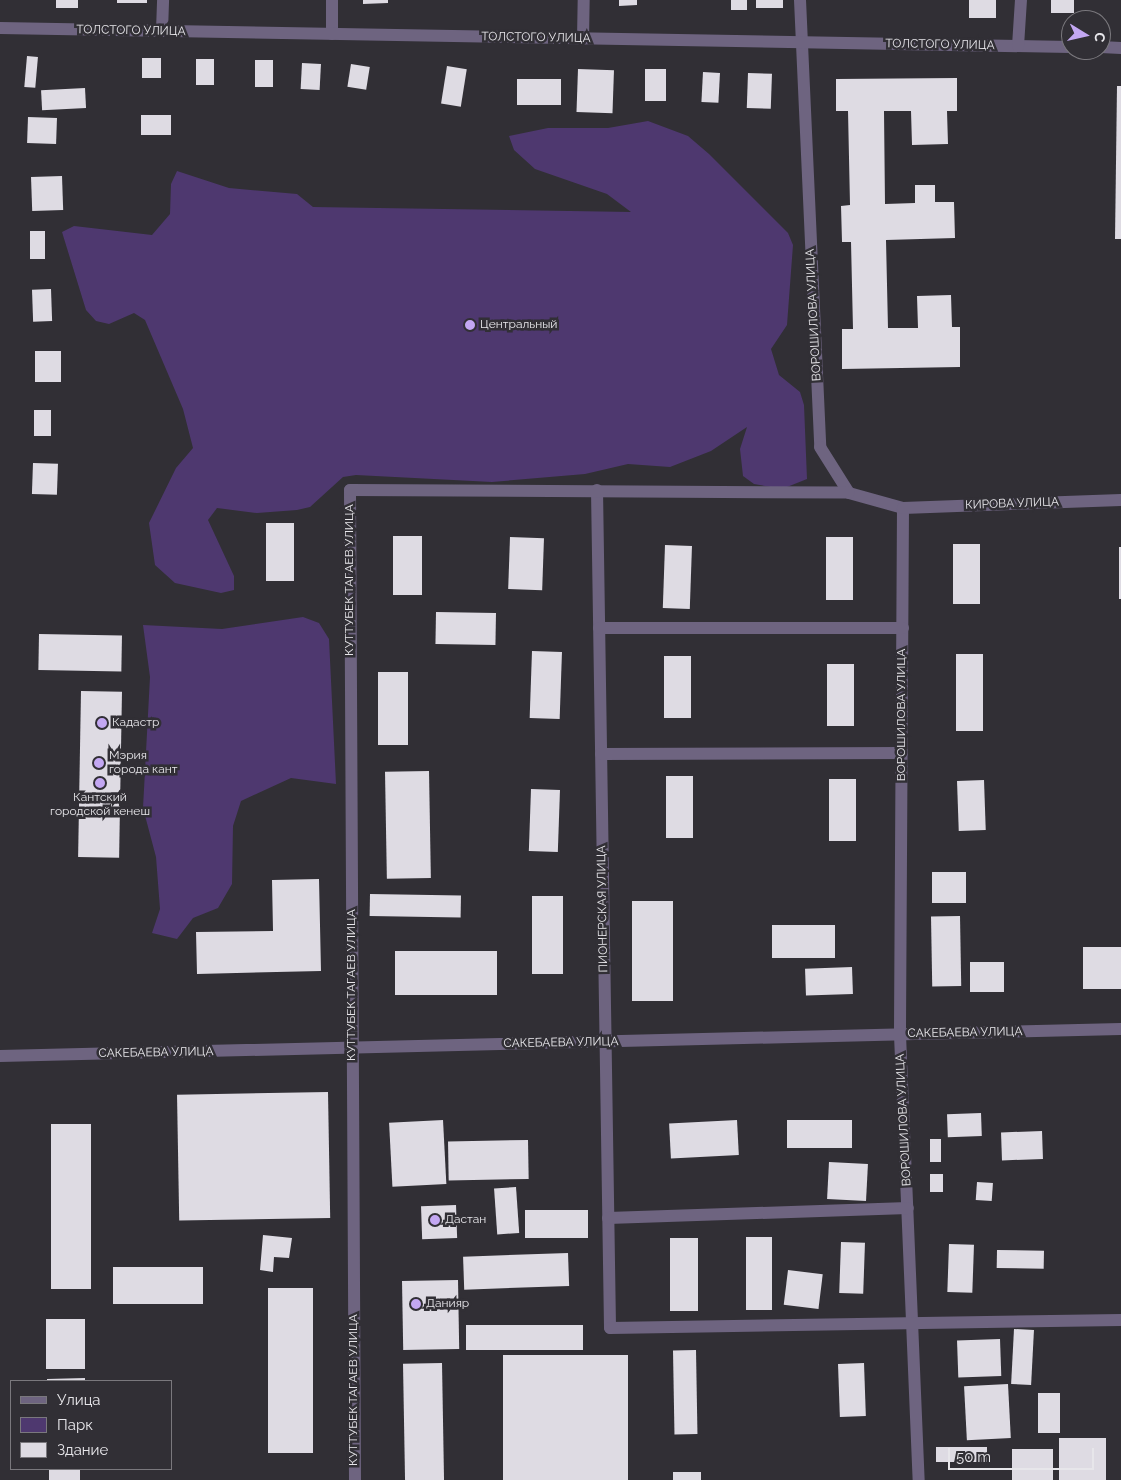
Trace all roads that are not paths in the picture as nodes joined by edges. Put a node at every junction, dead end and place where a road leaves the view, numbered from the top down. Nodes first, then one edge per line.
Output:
1 (163, 0) edge
2 (332, 0) edge
3 (584, 0) edge
4 (800, 0) edge
5 (1021, 0) edge
6 (0, 28) edge
7 (162, 31) junction
8 (332, 34) junction
9 (583, 38) junction
10 (802, 42) junction
11 (1018, 46) junction
12 (1061, 47) edge
13 (597, 490) junction
14 (849, 493) junction
15 (1121, 500) edge
16 (903, 508) junction
17 (599, 628) junction
18 (903, 628) junction
19 (902, 753) junction
20 (601, 754) junction
21 (1121, 1029) edge
22 (900, 1035) junction
23 (604, 1042) junction
24 (352, 1049) junction
25 (0, 1056) edge
26 (908, 1208) junction
27 (608, 1218) junction
28 (1121, 1320) edge
29 (913, 1326) junction
30 (354, 1480) edge
31 (919, 1480) edge

1 - 7 street
2 - 8 street
3 - 9 street
4 - 10 street, ВОРОШИЛОВА УЛИЦА
5 - 11 street
6 - 7 street, ТОЛСТОГО УЛИЦА
7 - 8 street, ТОЛСТОГО УЛИЦА
8 - 9 street, ТОЛСТОГО УЛИЦА
9 - 10 street, ТОЛСТОГО УЛИЦА
10 - 11 street, ТОЛСТОГО УЛИЦА
10 - 14 street, ВОРОШИЛОВА УЛИЦА
11 - 12 street, ТОЛСТОГО УЛИЦА
13 - 14 street
13 - 17 street, ПИОНЕРСКАЯ УЛИЦА
13 - 24 street, КУТТУБЕК ТАГАЕВ УЛИЦА
14 - 16 street
15 - 16 street, КИРОВА УЛИЦА
16 - 18 street, ВОРОШИЛОВА УЛИЦА
17 - 18 street
17 - 20 street, ПИОНЕРСКАЯ УЛИЦА
18 - 19 street, ВОРОШИЛОВА УЛИЦА
19 - 20 street
19 - 22 street, ВОРОШИЛОВА УЛИЦА
20 - 23 street, ПИОНЕРСКАЯ УЛИЦА
21 - 22 street, САКЕБАЕВА УЛИЦА
22 - 23 street, САКЕБАЕВА УЛИЦА
22 - 26 street, ВОРОШИЛОВА УЛИЦА
23 - 24 street, САКЕБАЕВА УЛИЦА
23 - 27 street, ПИОНЕРСКАЯ УЛИЦА
24 - 25 street, САКЕБАЕВА УЛИЦА
24 - 30 street, КУТТУБЕК ТАГАЕВ УЛИЦА
26 - 27 street
26 - 29 street, ВОРОШИЛОВА УЛИЦА
27 - 29 street, ПИОНЕРСКАЯ УЛИЦА
28 - 29 street
29 - 31 street, ВОРОШИЛОВА УЛИЦА

